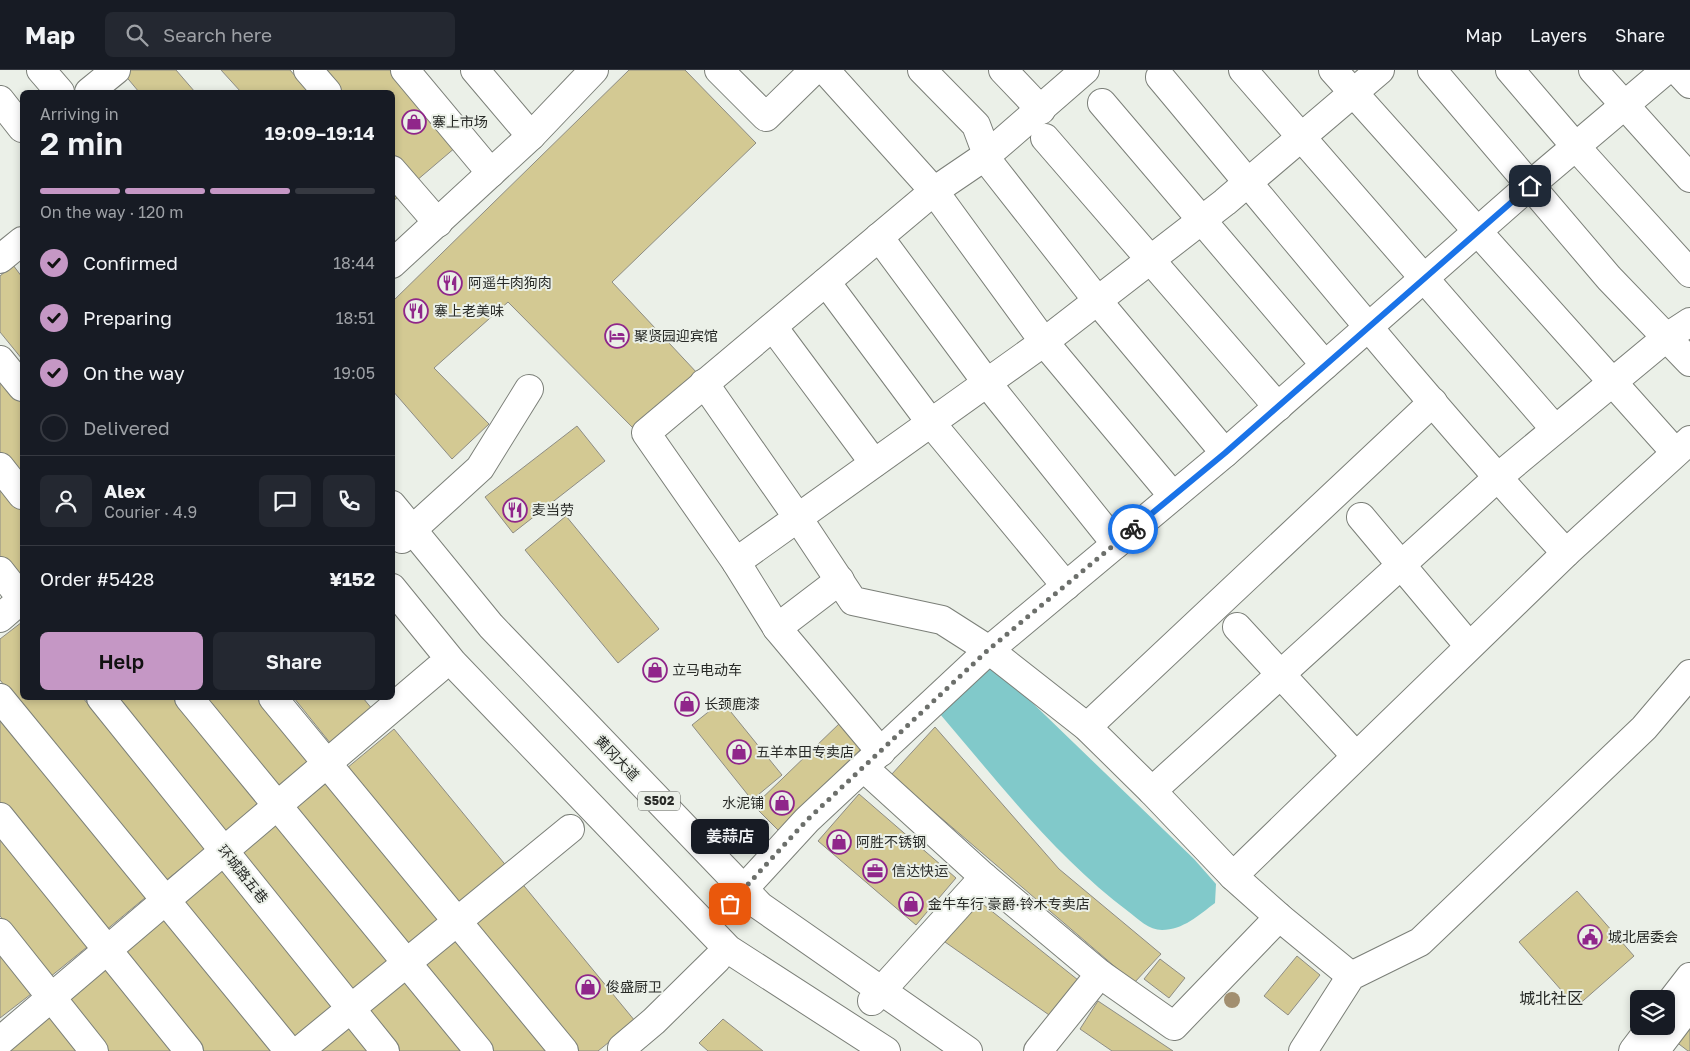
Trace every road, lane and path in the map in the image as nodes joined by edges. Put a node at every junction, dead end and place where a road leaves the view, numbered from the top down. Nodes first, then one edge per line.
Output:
1 (42, 70) edge
2 (116, 70) edge
3 (308, 70) edge
4 (405, 70) edge
5 (475, 70) edge
6 (594, 70) edge
7 (719, 70) edge
8 (814, 70) edge
9 (825, 70) edge
10 (922, 70) edge
11 (1003, 70) edge
12 (1085, 70) edge
13 (1243, 70) edge
14 (1334, 70) edge
15 (1380, 70) edge
16 (1432, 70) edge
17 (1510, 70) edge
18 (1593, 70) edge
19 (1666, 70) edge
20 (1677, 70) edge
21 (1160, 77) dead end
22 (1690, 84) edge
23 (58, 90) edge
24 (91, 90) edge
25 (325, 90) edge
26 (1354, 92) junction
27 (0, 100) edge
28 (1102, 103) dead end
29 (1624, 106) junction
30 (1041, 110) junction
31 (20, 125) edge
32 (531, 136) junction
33 (1302, 137) junction
34 (1045, 138) dead end
35 (1576, 147) junction
36 (987, 155) junction
37 (491, 173) junction
38 (395, 174) edge
39 (1690, 178) edge
40 (1249, 182) junction
41 (1530, 186) junction
42 (934, 191) junction
43 (1202, 220) junction
44 (438, 224) junction
45 (1478, 231) junction
46 (879, 237) junction
47 (20, 242) edge
48 (0, 259) edge
49 (1150, 260) junction
50 (395, 261) edge
51 (1690, 273) edge
52 (1424, 278) junction
53 (826, 282) junction
54 (1097, 301) junction
55 (1690, 322) edge
56 (773, 327) junction
57 (1368, 327) junction
58 (1667, 337) junction
59 (1044, 342) junction
60 (0, 360) edge
61 (1690, 362) edge
62 (1325, 365) junction
63 (1612, 382) junction
64 (704, 383) junction
65 (986, 383) junction
66 (20, 385) edge
67 (529, 389) dead end
68 (1433, 402) junction
69 (1278, 407) junction
70 (931, 423) junction
71 (1556, 429) junction
72 (1683, 446) edge
73 (1225, 453) junction
74 (874, 463) junction
75 (0, 467) edge
76 (1497, 478) junction
77 (20, 492) edge
78 (1173, 496) junction
79 (395, 509) edge
80 (1361, 517) dead end
81 (798, 518) junction
82 (402, 539) dead end
83 (1116, 544) junction
84 (1566, 553) junction
85 (736, 562) junction
86 (1401, 564) junction
87 (0, 571) edge
88 (840, 580) junction
89 (1066, 586) junction
90 (395, 592) edge
91 (20, 596) edge
92 (20, 601) edge
93 (0, 618) edge
94 (1237, 627) dead end
95 (777, 628) junction
96 (1470, 646) junction
97 (988, 650) junction
98 (438, 668) dead end
99 (1280, 674) junction
100 (1690, 674) edge
101 (0, 698) edge
102 (103, 700) edge
103 (191, 700) edge
104 (274, 700) edge
105 (1087, 726) junction
106 (1356, 756) junction
107 (872, 760) junction
108 (1152, 791) junction
109 (0, 816) edge
110 (570, 828) dead end
111 (1233, 876) junction
112 (984, 877) junction
113 (730, 904) dead end
114 (1279, 917) junction
115 (0, 933) edge
116 (717, 959) dead end
117 (1100, 974) junction
118 (1351, 976) junction
119 (1690, 976) edge
120 (1675, 996) edge
121 (872, 1001) dead end
122 (1690, 1005) edge
123 (0, 1041) edge
124 (1661, 1043) edge
125 (621, 1050) edge
126 (94, 1051) edge
127 (189, 1051) edge
128 (289, 1051) edge
129 (300, 1051) edge
130 (385, 1051) edge
131 (479, 1051) edge
132 (564, 1051) edge
133 (886, 1051) edge
134 (968, 1051) edge
135 (1038, 1051) edge
136 (1303, 1051) edge
137 (1633, 1051) edge

1 - 23 street
2 - 24 street
3 - 25 street
4 - 37 street
5 - 32 street
6 - 32 street
7 - 8 street
9 - 42 street
10 - 36 street
11 - 30 street
12 - 30 street
13 - 33 street
14 - 26 street
15 - 26 street
16 - 41 street
17 - 35 street
18 - 29 street
19 - 29 street
20 - 22 street
21 - 40 street
26 - 33 street
26 - 45 street
27 - 31 street
28 - 43 street
29 - 35 street
29 - 39 street
30 - 36 street
32 - 37 street
33 - 40 street
33 - 52 street
34 - 49 street
35 - 41 street
35 - 51 street
36 - 42 street
36 - 54 street
37 - 44 street
38 - 44 street
40 - 43 street
40 - 57 street
41 - 45 street
41 - 58 street
42 - 46 street
42 - 59 street
43 - 49 street
43 - 62 street
44 - 50 street
45 - 52 street
45 - 63 street
46 - 53 street
46 - 65 street
47 - 48 street
49 - 54 street
49 - 69 street
52 - 57 street
52 - 71 street
53 - 56 street
53 - 70 street
54 - 59 street
54 - 73 street
55 - 58 street
56 - 64 street
56 - 74 street
57 - 62 street
57 - 68 street
58 - 61 street
58 - 63 street
59 - 65 street
59 - 78 street
60 - 66 street
62 - 69 street
63 - 71 street
63 - 72 street
64 - 81 street
64 - 85 street
65 - 70 street
65 - 83 street
67 - 82 street
68 - 76 street
68 - 105 street
69 - 73 street
70 - 74 street
70 - 89 street
71 - 76 street
72 - 84 street
73 - 78 street
74 - 81 street
75 - 77 street
76 - 84 street
76 - 86 street
78 - 83 street
79 - 134 street, 黄冈大道 / S502
80 - 86 street
81 - 85 street
81 - 88 street
83 - 89 street
84 - 96 street
85 - 95 street
86 - 96 street
86 - 99 street
87 - 91 street
88 - 95 street
88 - 97 street
89 - 97 street
90 - 133 street
92 - 93 street
94 - 99 street
95 - 107 street
96 - 106 street
97 - 105 street
97 - 107 street
98 - 123 street
99 - 106 street
99 - 108 street
100 - 118 street
101 - 128 street
102 - 130 street, 环城路五巷
103 - 131 street
104 - 132 street
105 - 108 street
106 - 111 street
107 - 112 street
107 - 113 street
108 - 111 street
109 - 127 street
110 - 129 street
111 - 114 street
112 - 117 street
112 - 121 street
114 - 117 street
114 - 118 street
115 - 126 street
116 - 125 street
117 - 135 street
118 - 136 street
119 - 120 street
122 - 124 street
124 - 137 street

